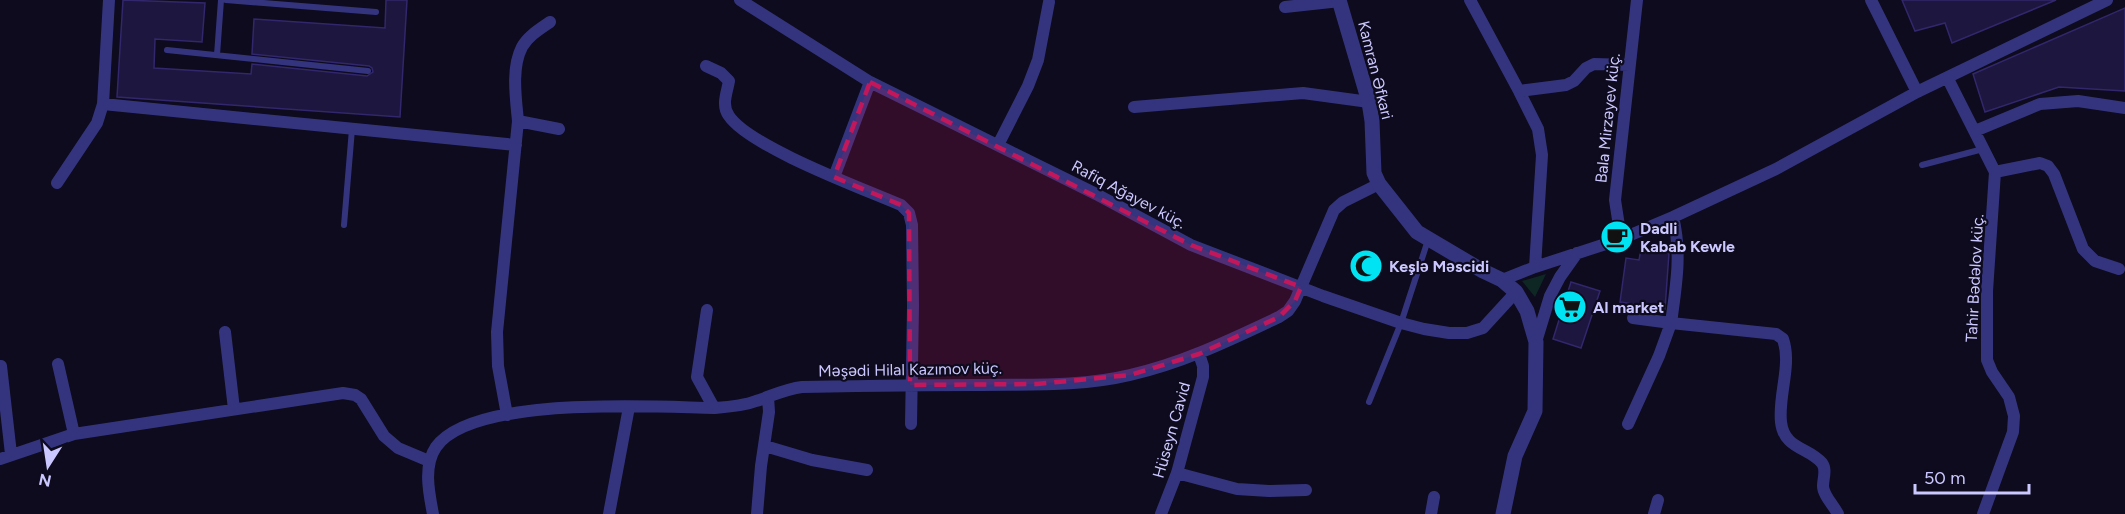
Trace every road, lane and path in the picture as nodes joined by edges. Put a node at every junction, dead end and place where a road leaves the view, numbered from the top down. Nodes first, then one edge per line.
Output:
1 (109, 0) edge
2 (221, 0) edge
3 (226, 0) edge
4 (740, 0) edge
5 (1470, 0) edge
6 (1637, 0) edge
7 (1870, 0) edge
8 (2108, 0) edge
9 (1339, 1) edge
10 (1049, 2) dead end
11 (1285, 7) dead end
12 (376, 12) dead end
13 (550, 22) dead end
14 (167, 50) dead end
15 (217, 55) junction
16 (1629, 65) junction
17 (706, 66) dead end
18 (368, 70) dead end
19 (1948, 79) junction
20 (870, 82) junction
21 (1520, 91) junction
22 (1917, 92) junction
23 (1369, 102) junction
24 (103, 104) junction
25 (1134, 107) dead end
26 (2125, 108) edge
27 (518, 122) junction
28 (352, 129) junction
29 (559, 129) dead end
30 (1975, 131) junction
31 (516, 145) junction
32 (998, 145) junction
33 (1984, 149) junction
34 (1922, 165) dead end
35 (1995, 172) junction
36 (834, 177) junction
37 (57, 183) dead end
38 (1379, 184) junction
39 (1673, 217) junction
40 (344, 225) dead end
41 (1621, 239) junction
42 (1428, 240) junction
43 (1577, 254) junction
44 (1535, 267) junction
45 (2119, 269) dead end
46 (1502, 280) junction
47 (1301, 287) junction
48 (1516, 292) junction
49 (707, 310) dead end
50 (1633, 318) dead end
51 (1401, 323) junction
52 (1671, 323) junction
53 (225, 332) dead end
54 (1536, 342) junction
55 (1199, 354) junction
56 (58, 364) dead end
57 (1, 366) edge
58 (910, 385) junction
59 (768, 397) junction
60 (1369, 402) dead end
61 (629, 407) junction
62 (714, 408) junction
63 (234, 409) junction
64 (507, 415) junction
65 (911, 424) dead end
66 (1628, 424) dead end
67 (74, 434) junction
68 (765, 446) junction
69 (6, 457) edge
70 (429, 461) junction
71 (867, 470) dead end
72 (1177, 473) junction
73 (1306, 490) dead end
74 (1434, 497) dead end
75 (1658, 500) dead end
76 (433, 514) edge
77 (609, 514) edge
78 (757, 514) edge
79 (1161, 514) edge
80 (1431, 514) edge
81 (1503, 514) edge
82 (1654, 514) edge
83 (1838, 514) edge
84 (1983, 514) edge

1 - 24 street
2 - 15 lane
3 - 12 lane
4 - 20 street, Rafiq Ağayev küç.
5 - 21 street
6 - 16 street, Bala Mirzəyev küç.
7 - 22 street
8 - 19 street
9 - 11 street
9 - 23 street, Kamran Əfkari
10 - 32 street
13 - 27 street
14 - 15 lane
15 - 18 lane
16 - 21 street
16 - 41 street, Bala Mirzəyev küç.
17 - 36 street
19 - 22 street
19 - 30 street, Tahir Bədəlov küç.
20 - 32 street, Rafiq Ağayev küç.
20 - 36 street
21 - 44 street
22 - 39 street
23 - 25 street
23 - 38 street, Kamran Əfkari
24 - 28 street
24 - 37 street
26 - 30 street
27 - 29 street
27 - 31 street
28 - 31 street
28 - 40 lane
30 - 33 street, Tahir Bədəlov küç.
31 - 64 street
32 - 47 street, Rafiq Ağayev küç.
33 - 34 lane
33 - 35 street, Tahir Bədəlov küç.
35 - 45 street
35 - 84 street, Tahir Bədəlov küç.
36 - 58 street
38 - 42 street
38 - 47 street, Məşədi Hilal Kazımov küç.
39 - 41 street
39 - 52 street
41 - 43 street
42 - 46 street
42 - 51 lane
43 - 44 street
43 - 54 street
44 - 46 street
46 - 48 street
47 - 51 street, Rafiq Ağayev küç.
47 - 55 street, Məşədi Hilal Kazımov küç.
48 - 51 street, Rafiq Ağayev küç.
48 - 54 street
49 - 62 street
50 - 52 street
51 - 60 lane
52 - 66 street
52 - 83 street
53 - 63 street
54 - 81 street
55 - 58 street, Məşədi Hilal Kazımov küç.
55 - 72 street, Hüseyn Cavid
56 - 67 street
57 - 69 street
58 - 59 street, Məşədi Hilal Kazımov küç.
58 - 65 street
59 - 62 street, Məşədi Hilal Kazımov küç.
59 - 68 street
61 - 62 street, Məşədi Hilal Kazımov küç.
61 - 64 street, Məşədi Hilal Kazımov küç.
61 - 77 street
63 - 67 street
63 - 70 street
64 - 70 street, Məşədi Hilal Kazımov küç.
67 - 69 street
68 - 71 street
68 - 78 street
70 - 76 street
72 - 73 street
72 - 79 street, Hüseyn Cavid
74 - 80 street
75 - 82 street

